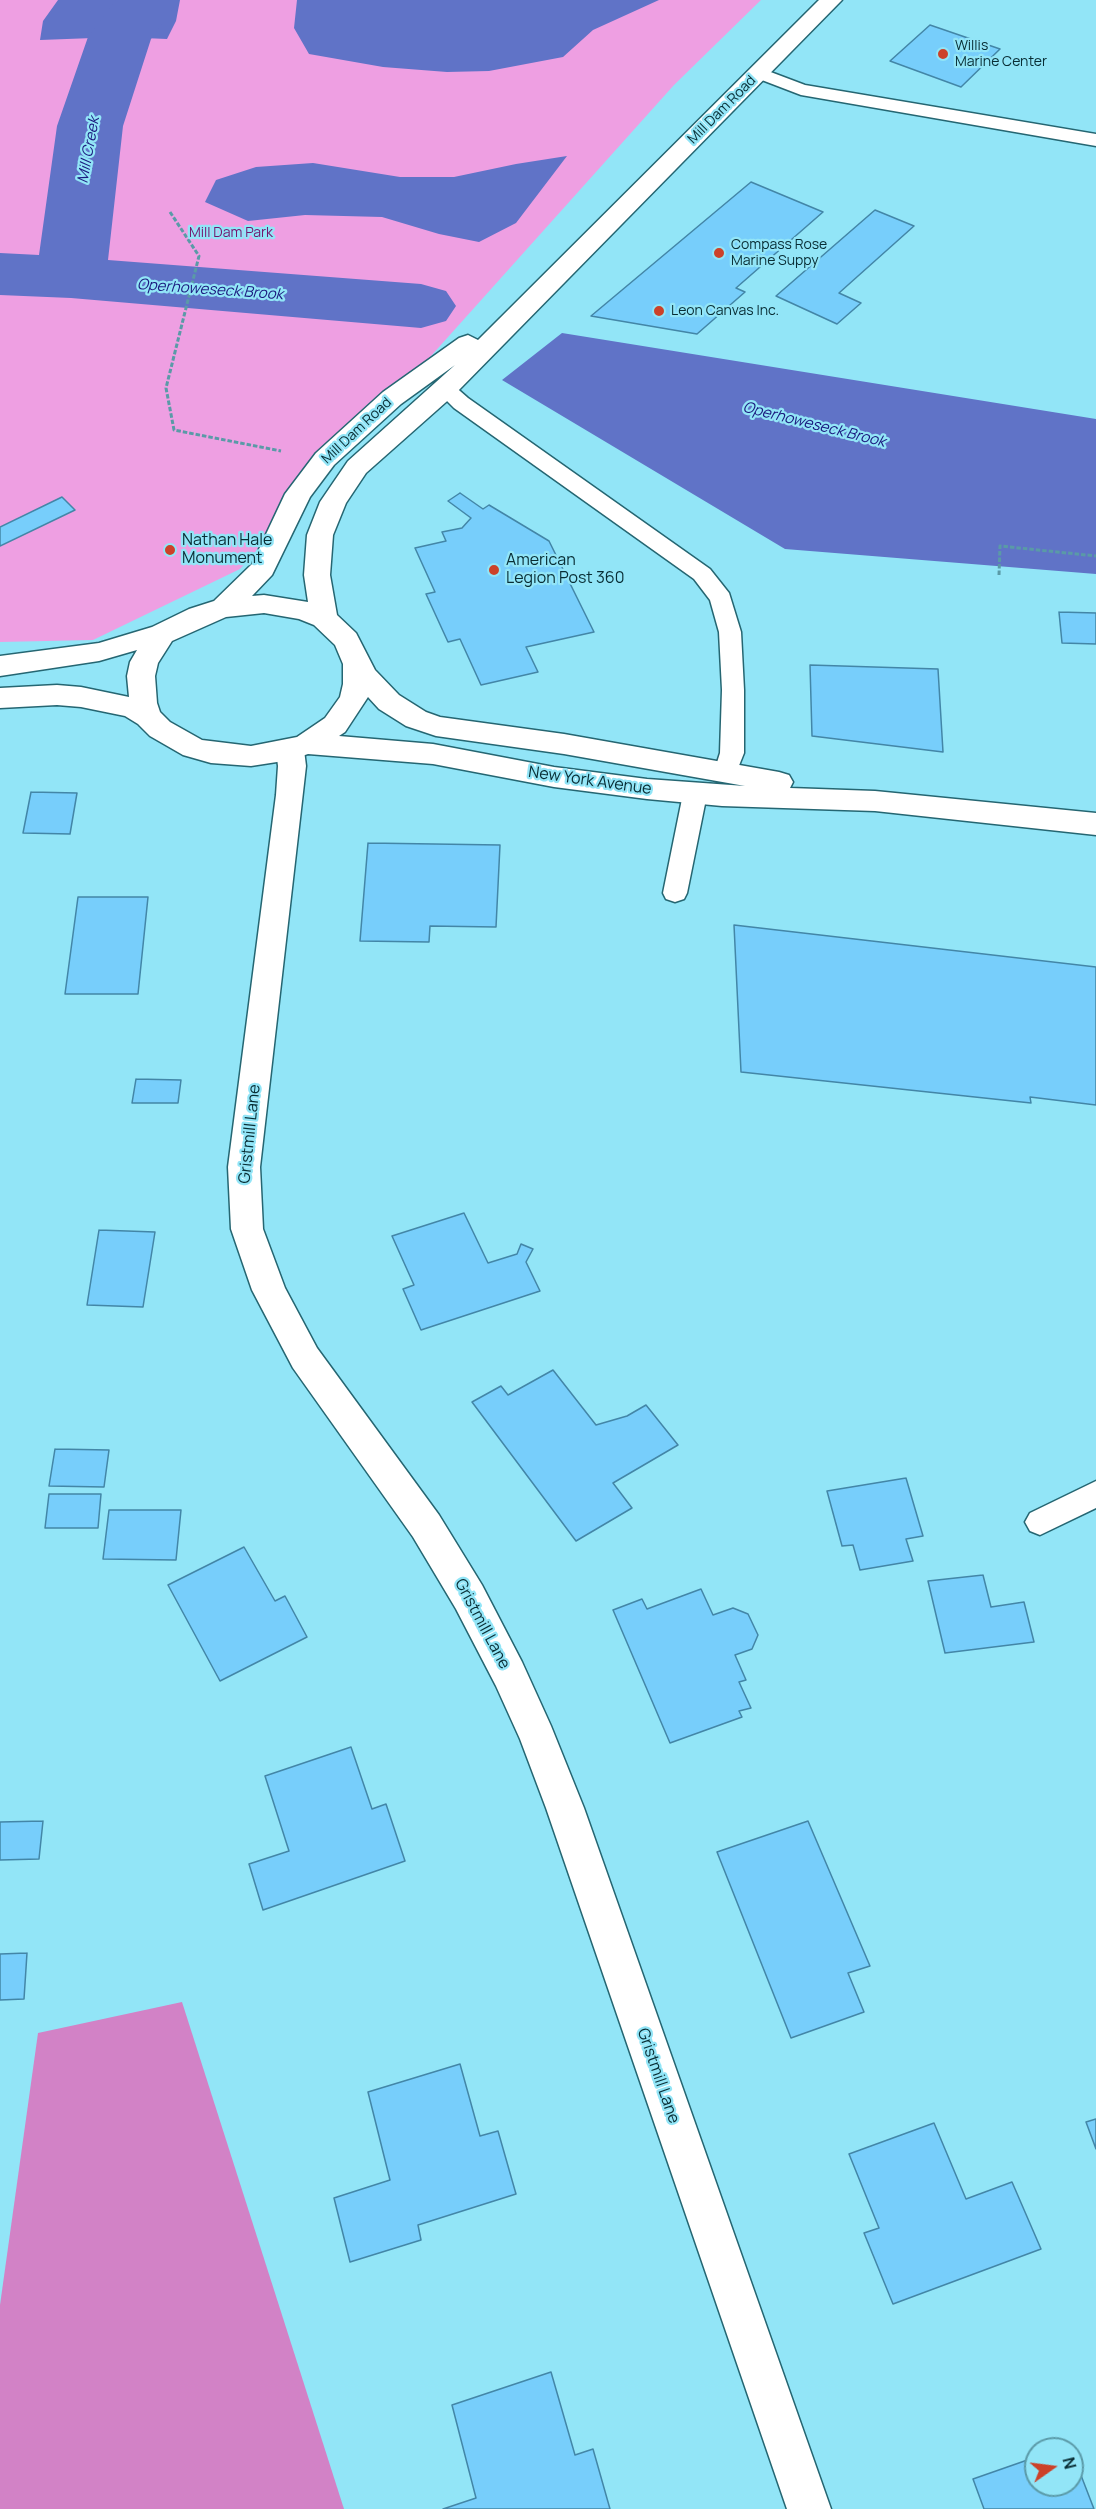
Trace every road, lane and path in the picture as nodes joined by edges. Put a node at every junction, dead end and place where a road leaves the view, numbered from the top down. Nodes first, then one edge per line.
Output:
1 (831, 0) edge
2 (760, 73) junction
3 (1096, 140) edge
4 (170, 212) dead end
5 (536, 295) junction
6 (445, 389) junction
7 (325, 459) junction
8 (1096, 556) edge
9 (999, 574) dead end
10 (224, 608) junction
11 (324, 618) junction
12 (162, 634) junction
13 (357, 664) junction
14 (0, 666) edge
15 (0, 698) edge
16 (148, 717) junction
17 (299, 747) junction
18 (726, 772) junction
19 (695, 794) junction
20 (875, 801) junction
21 (1096, 824) edge
22 (675, 894) dead end
23 (1096, 1494) edge
24 (1040, 1522) dead end
25 (809, 2509) edge

1 - 2 street, Mill Dam Road
2 - 3 lane
2 - 5 street, Mill Dam Road
4 - 7 path
5 - 6 street, Mill Dam Road
5 - 7 street, Mill Dam Road
6 - 11 street, Mill Dam Road
6 - 18 lane
7 - 10 street, Mill Dam Road
8 - 9 path
10 - 11 street
10 - 12 street
11 - 13 street
12 - 14 street
12 - 16 street
13 - 17 street
13 - 18 street, New York Avenue
15 - 16 street
16 - 17 street
17 - 19 street, New York Avenue
17 - 25 street, Gristmill Lane
18 - 20 street, New York Avenue
19 - 20 street, New York Avenue
19 - 22 lane
20 - 21 street, New York Avenue
23 - 24 lane

